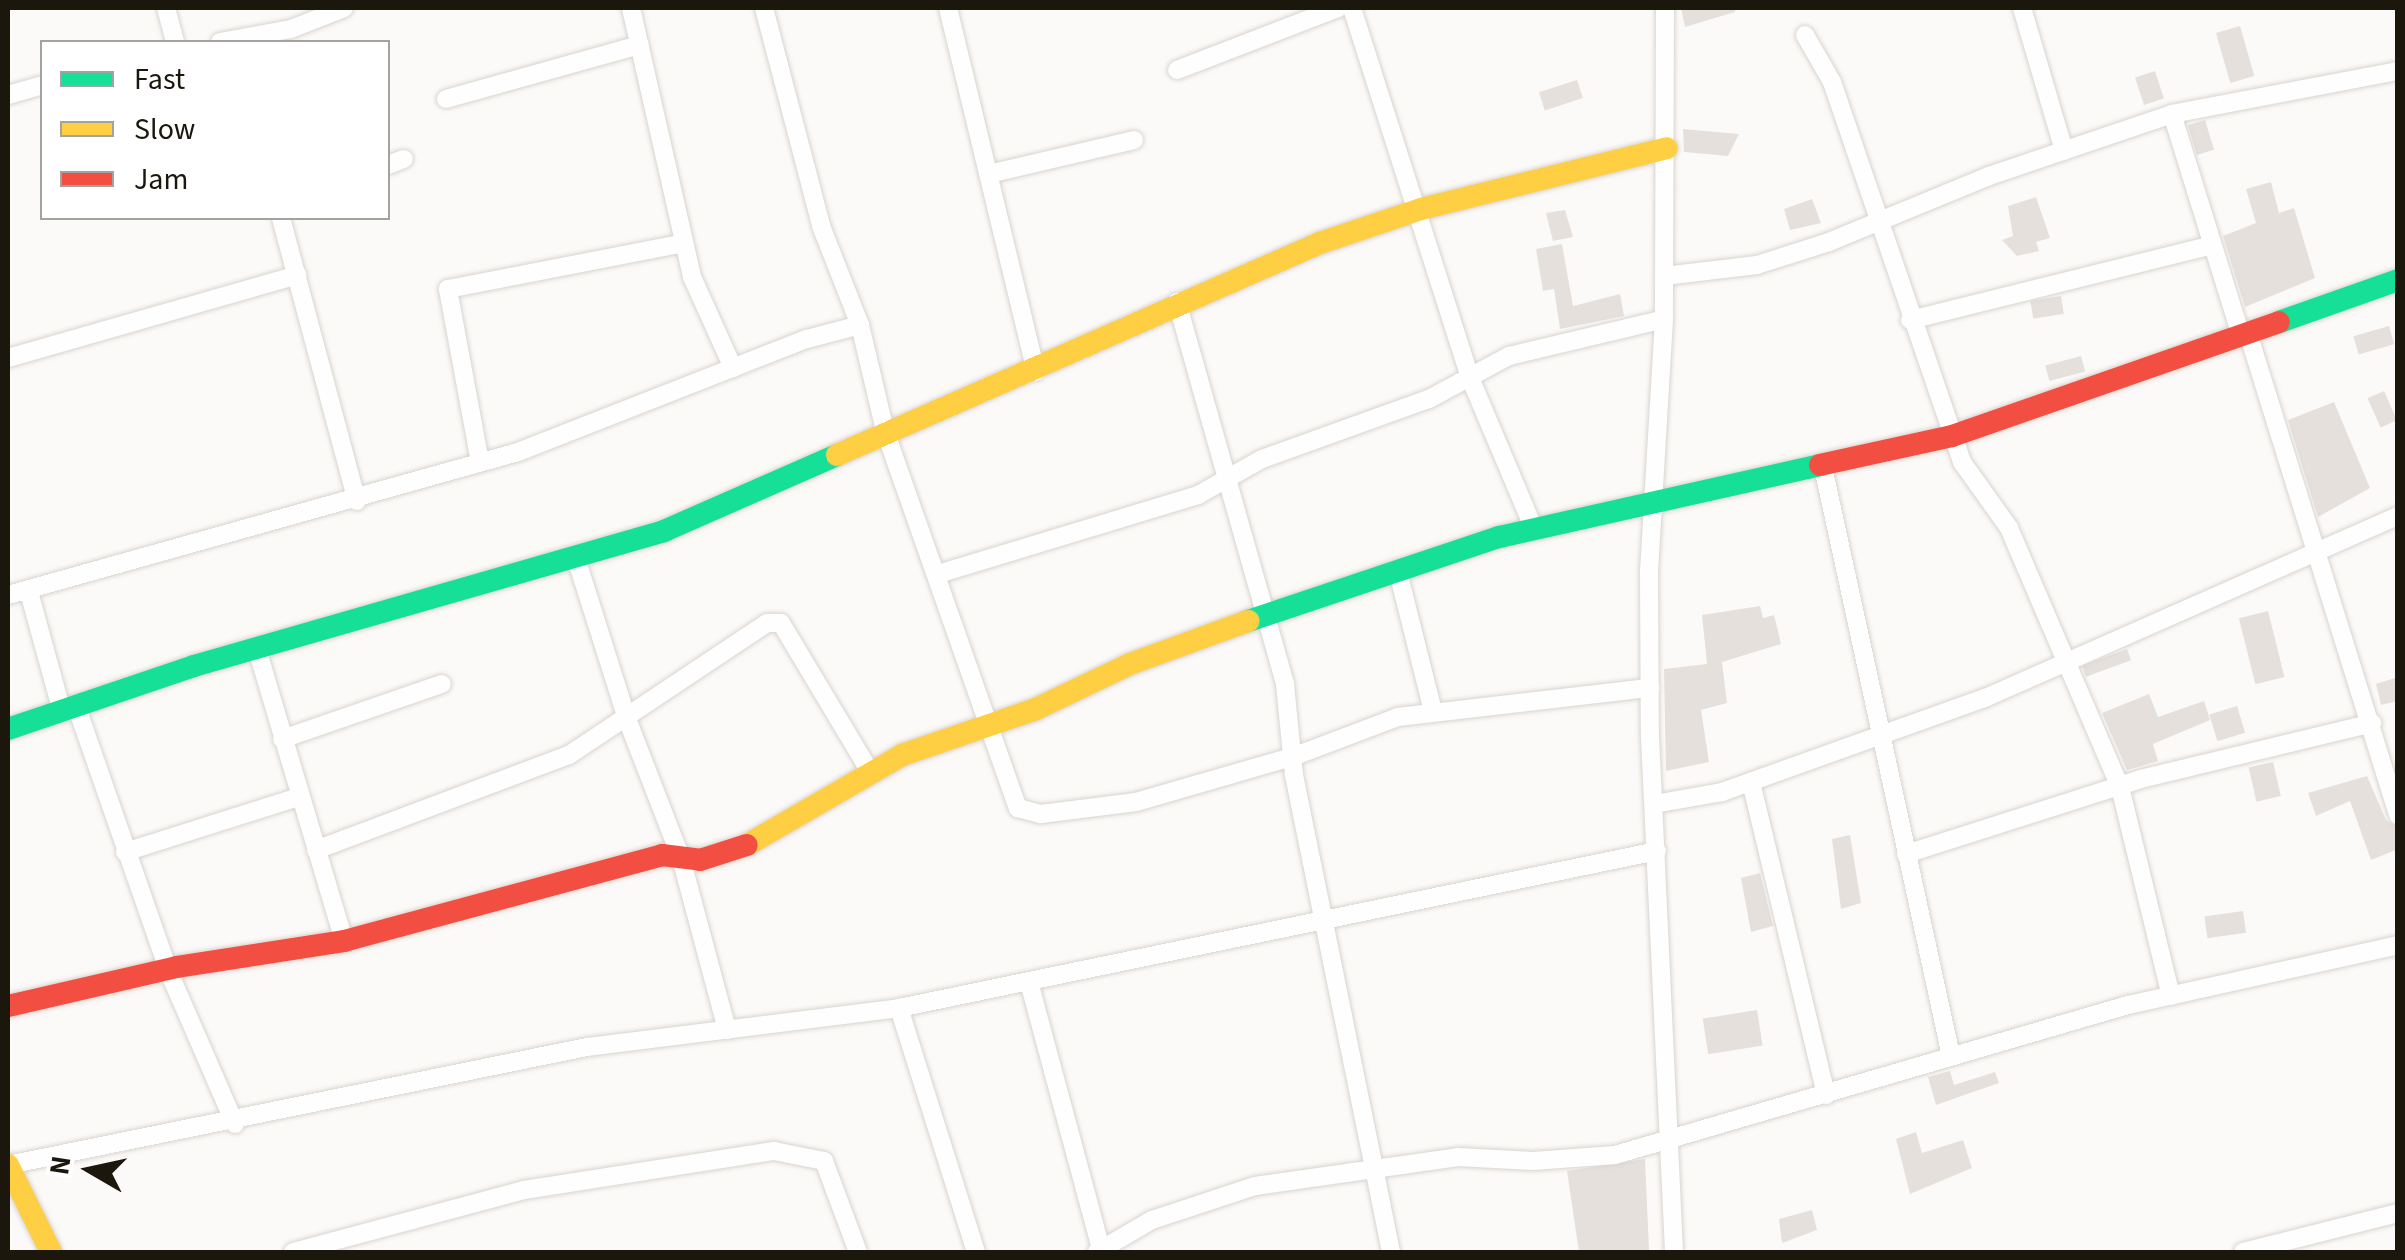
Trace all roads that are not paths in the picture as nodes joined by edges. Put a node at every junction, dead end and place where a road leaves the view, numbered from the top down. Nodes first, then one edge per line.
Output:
1 (166, 8) edge
2 (344, 8) edge
3 (632, 8) edge
4 (764, 8) edge
5 (948, 8) edge
6 (1338, 8) edge
7 (1352, 8) edge
8 (1665, 8) edge
9 (2022, 8) edge
10 (1805, 35) dead end
11 (174, 40) edge
12 (236, 40) edge
13 (640, 45) junction
14 (1177, 70) dead end
15 (2398, 71) edge
16 (40, 86) edge
17 (8, 95) edge
18 (446, 98) dead end
19 (2172, 114) junction
20 (1134, 140) dead end
21 (1666, 148) junction
22 (2064, 151) junction
23 (989, 174) junction
24 (1421, 210) junction
25 (282, 220) edge
26 (1882, 220) junction
27 (684, 243) junction
28 (2210, 246) junction
29 (297, 274) junction
30 (1664, 276) junction
31 (2398, 280) edge
32 (1177, 302) junction
33 (1664, 319) junction
34 (1910, 320) junction
35 (860, 325) junction
36 (2244, 334) junction
37 (8, 358) edge
38 (732, 368) junction
39 (1036, 371) junction
40 (1471, 380) junction
41 (885, 431) junction
42 (1952, 436) junction
43 (480, 462) junction
44 (1823, 467) junction
45 (1232, 480) junction
46 (357, 502) junction
47 (1653, 506) junction
48 (2398, 516) edge
49 (1534, 529) junction
50 (2316, 554) junction
51 (576, 558) junction
52 (1398, 572) junction
53 (938, 574) junction
54 (29, 592) junction
55 (8, 595) edge
56 (1269, 617) junction
57 (257, 648) junction
58 (2066, 660) junction
59 (442, 684) dead end
60 (1650, 688) junction
61 (69, 710) junction
62 (1432, 711) junction
63 (626, 719) junction
64 (2372, 723) junction
65 (983, 724) junction
66 (8, 730) edge
67 (1881, 734) junction
68 (282, 739) junction
69 (1295, 756) junction
70 (869, 770) junction
71 (1751, 782) junction
72 (2120, 787) junction
73 (298, 797) junction
74 (1654, 804) junction
75 (2398, 815) edge
76 (316, 850) junction
77 (1657, 851) junction
78 (125, 852) junction
79 (1906, 854) junction
80 (681, 858) junction
81 (1320, 916) junction
82 (344, 941) junction
83 (2398, 946) edge
84 (168, 970) junction
85 (1029, 982) junction
86 (2171, 996) junction
87 (8, 1006) edge
88 (899, 1008) junction
89 (727, 1030) junction
90 (1952, 1056) junction
91 (1826, 1095) junction
92 (235, 1124) junction
93 (1671, 1141) junction
94 (8, 1165) edge
95 (1374, 1167) junction
96 (2398, 1213) edge
97 (51, 1252) edge
98 (293, 1252) edge
99 (858, 1252) edge
100 (976, 1252) edge
101 (1100, 1252) edge
102 (1391, 1252) edge
103 (1674, 1252) edge
104 (2243, 1252) edge

1 - 11 street
2 - 12 street
3 - 13 street
4 - 35 street
5 - 23 street
6 - 14 street
7 - 24 street
8 - 21 street
9 - 22 street
10 - 26 street
13 - 18 street
13 - 27 street
15 - 19 street
16 - 17 street
19 - 22 street
19 - 28 street
20 - 23 street
21 - 24 street
21 - 30 street
22 - 26 street
23 - 39 street
24 - 32 street
24 - 40 street
25 - 29 street
26 - 30 street
26 - 34 street
27 - 38 street
27 - 43 street
28 - 34 street
28 - 36 street
29 - 37 street
29 - 46 street
30 - 33 street
31 - 36 street
32 - 39 street
32 - 45 street
33 - 40 street
33 - 47 street
34 - 42 street
35 - 38 street
35 - 41 street
36 - 42 street
36 - 50 street
38 - 43 street
39 - 41 street
40 - 45 street
40 - 49 street
41 - 51 street
41 - 53 street
42 - 44 street
42 - 58 street
43 - 46 street
44 - 47 street
44 - 67 street
45 - 53 street
45 - 56 street
46 - 54 street
47 - 49 street
47 - 60 street
48 - 50 street
49 - 52 street
50 - 58 street
50 - 64 street
51 - 57 street
51 - 63 street
52 - 56 street
52 - 62 street
53 - 65 street
54 - 55 street
54 - 61 street
56 - 65 street
56 - 69 street
57 - 61 street
57 - 68 street
58 - 67 street
58 - 72 street
59 - 68 street
60 - 62 street
60 - 74 street
61 - 66 street
61 - 78 street
62 - 69 street
63 - 70 street
63 - 76 street
63 - 80 street
64 - 72 street
64 - 75 street
65 - 69 street
65 - 70 street
67 - 71 street
67 - 79 street
68 - 73 street
69 - 81 street
70 - 80 street
71 - 74 street
71 - 91 street
72 - 79 street
72 - 86 street
73 - 76 street
73 - 78 street
74 - 77 street
76 - 82 street
77 - 81 street
77 - 93 street
78 - 84 street
79 - 90 street
80 - 82 street
80 - 89 street
81 - 85 street
81 - 95 street
82 - 84 street
83 - 86 street
84 - 87 street
84 - 92 street
85 - 88 street
85 - 101 street
86 - 90 street
88 - 89 street
88 - 100 street
89 - 92 street
90 - 91 street
91 - 93 street
92 - 94 street
93 - 95 street
93 - 103 street
94 - 97 street
95 - 101 street
95 - 102 street
96 - 104 street
98 - 99 street

